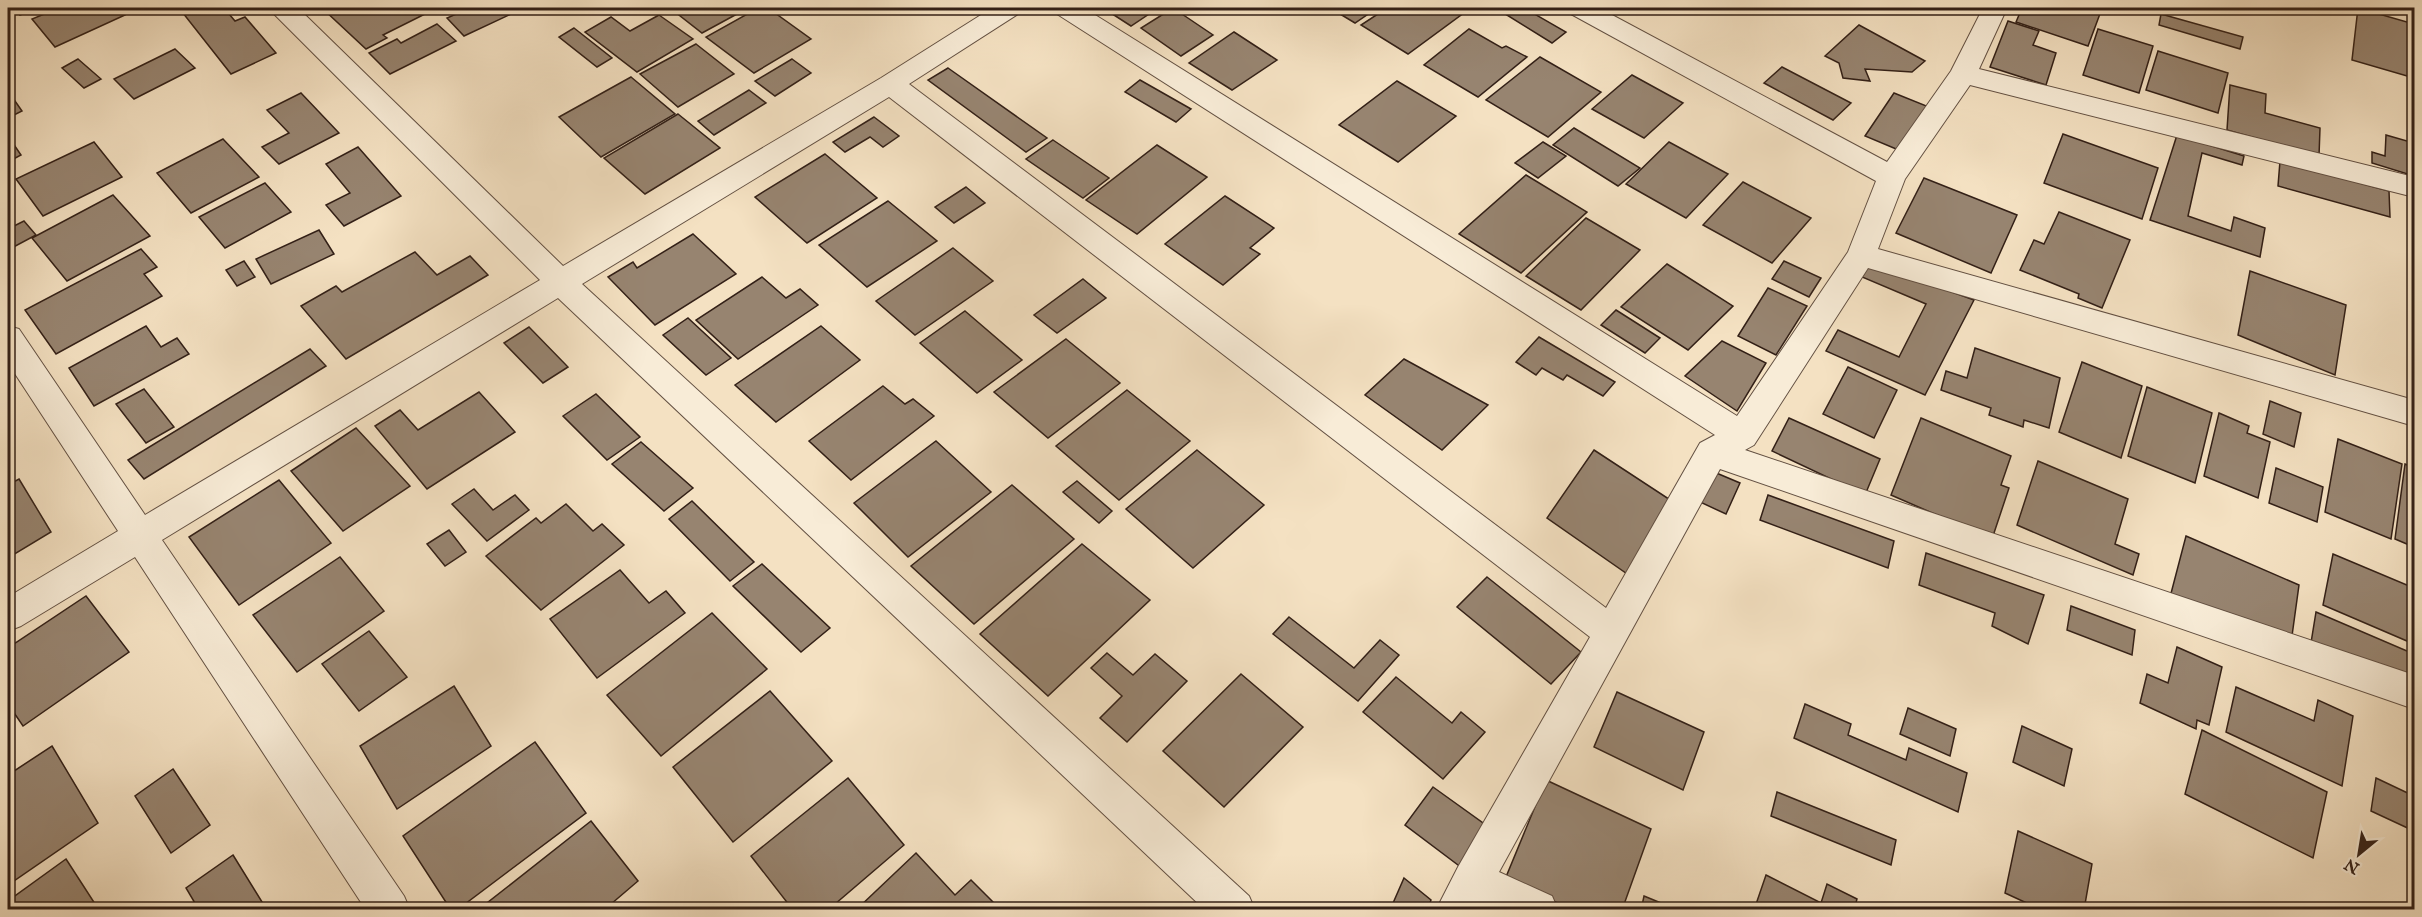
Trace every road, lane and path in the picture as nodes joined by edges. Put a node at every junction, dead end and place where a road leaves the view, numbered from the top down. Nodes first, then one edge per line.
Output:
1 (283, 8) edge
2 (1009, 8) edge
3 (1066, 8) edge
4 (1580, 8) edge
5 (1995, 8) edge
6 (1963, 74) junction
7 (890, 84) junction
8 (1892, 177) junction
9 (2415, 187) edge
10 (1861, 255) junction
11 (559, 281) junction
12 (8, 338) edge
13 (2415, 413) edge
14 (1742, 436) junction
15 (1712, 453) junction
16 (141, 534) junction
17 (8, 615) edge
18 (1611, 632) junction
19 (2415, 692) edge
20 (1464, 895) edge
21 (390, 909) edge
22 (1235, 909) edge
23 (1538, 909) edge

1 - 11 street
2 - 7 street
3 - 14 street
4 - 8 street
5 - 6 street
6 - 8 street
6 - 9 street
7 - 11 street
7 - 18 street
8 - 10 street
10 - 13 street
10 - 14 street
11 - 16 street
11 - 22 street
12 - 16 street
14 - 15 street
15 - 18 street
15 - 19 street
16 - 17 street
16 - 21 street
18 - 20 street
20 - 23 street

